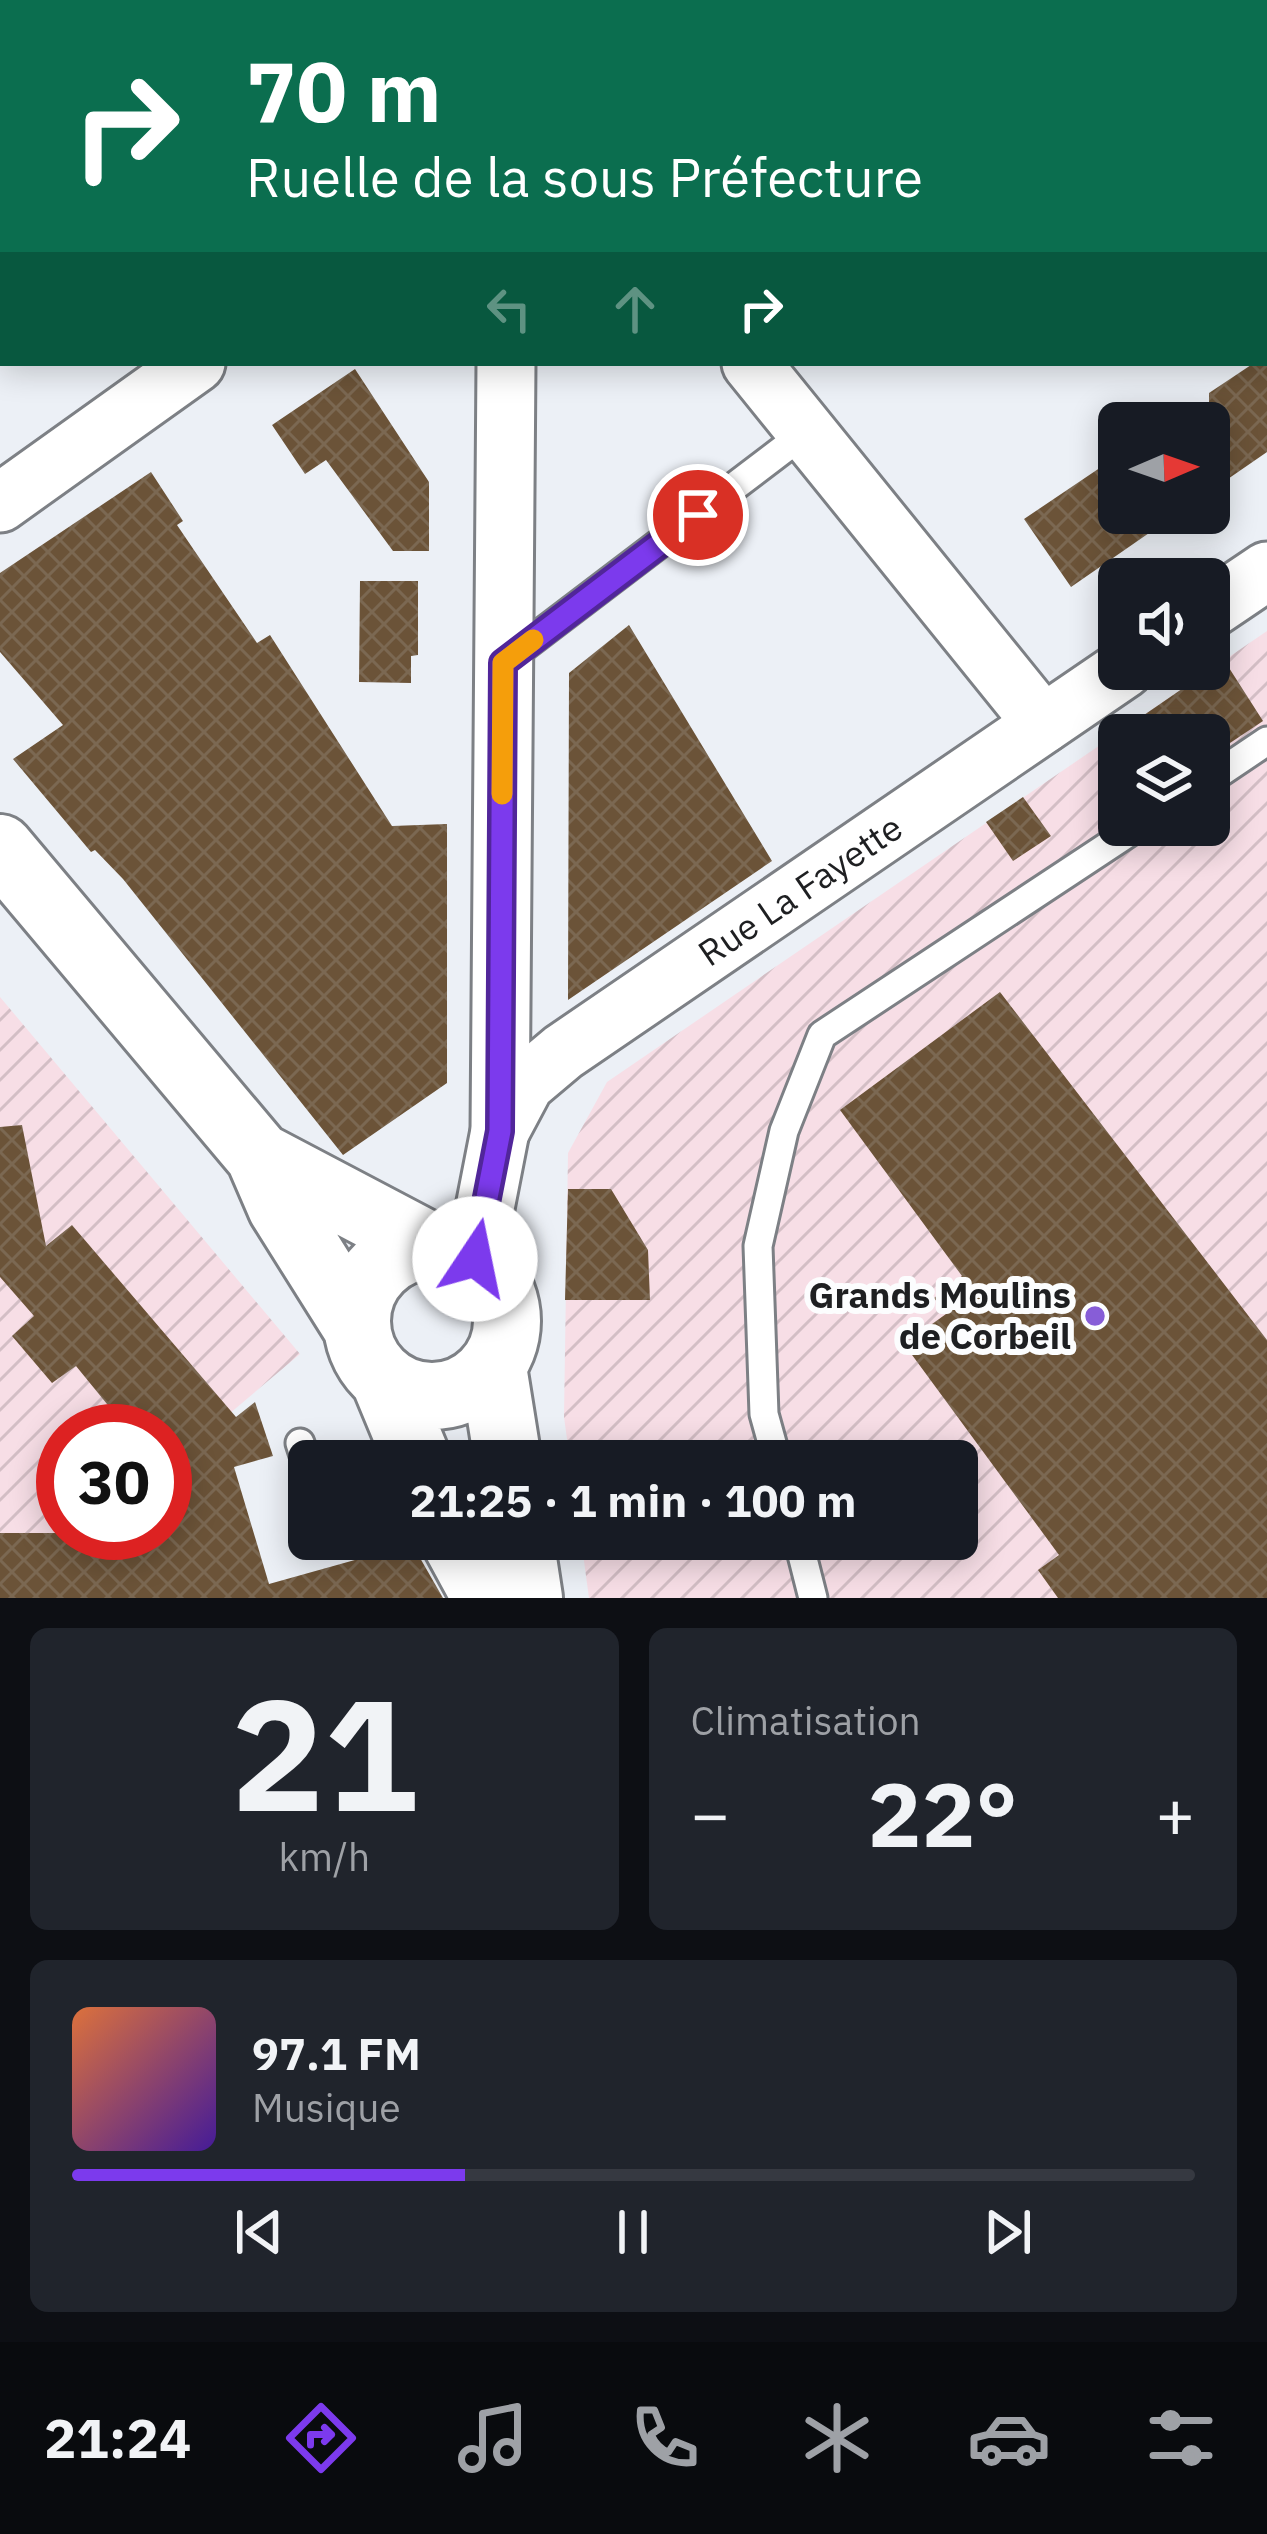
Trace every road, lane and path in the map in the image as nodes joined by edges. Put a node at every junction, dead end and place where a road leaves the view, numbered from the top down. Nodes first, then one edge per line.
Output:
1 (192, 366) edge
2 (506, 366) edge
3 (753, 366) edge
4 (806, 432) junction
5 (4, 496) edge
6 (1267, 571) edge
7 (1230, 596) edge
8 (503, 663) junction
9 (1098, 687) edge
10 (1043, 724) junction
11 (1267, 741) edge
12 (1230, 766) edge
13 (1108, 846) edge
14 (0, 848) edge
15 (500, 1131) junction
16 (259, 1156) junction
17 (452, 1252) junction
18 (371, 1354) junction
19 (493, 1367) junction
20 (409, 1440) edge
21 (505, 1440) edge
22 (771, 1440) edge
23 (465, 1560) edge
24 (523, 1560) edge
25 (803, 1560) edge
26 (486, 1598) edge
27 (529, 1598) edge
28 (813, 1598) edge

1 - 5 street
2 - 8 street
3 - 4 street
4 - 8 lane
4 - 10 street
6 - 7 street
8 - 15 street
9 - 10 street, Rue La Fayette
10 - 15 street, Rue La Fayette
11 - 12 lane
13 - 22 lane
14 - 16 main road
15 - 17 street
16 - 17 main road
16 - 18 main road
17 - 18 main road
17 - 19 main road
18 - 19 main road
18 - 20 main road
19 - 21 main road
23 - 26 main road
24 - 27 main road
25 - 28 lane

